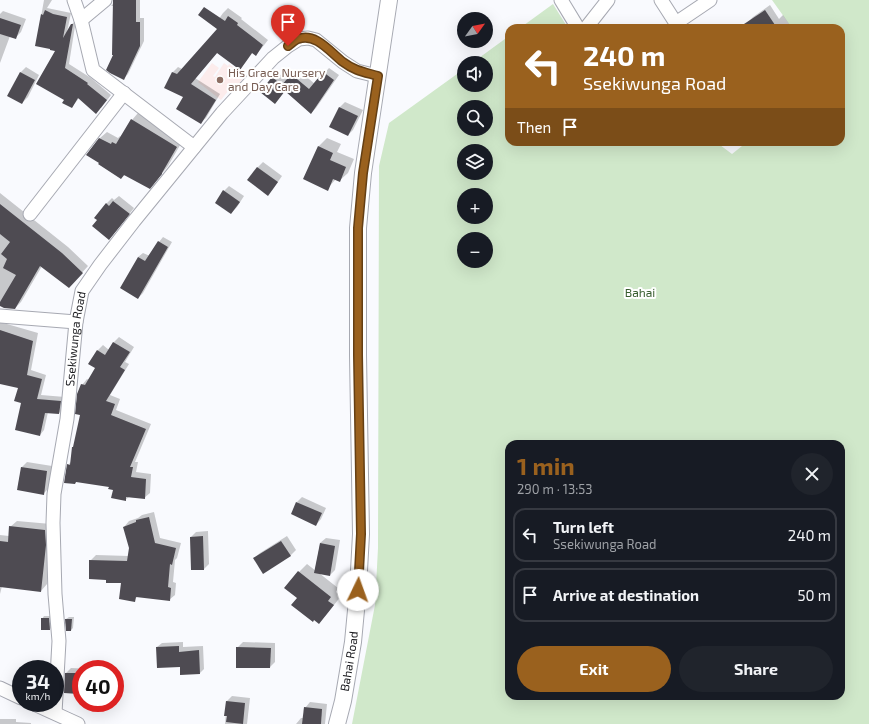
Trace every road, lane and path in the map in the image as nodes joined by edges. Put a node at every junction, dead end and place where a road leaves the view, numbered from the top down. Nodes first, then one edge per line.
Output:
1 (74, 0) edge
2 (105, 0) edge
3 (389, 0) edge
4 (561, 0) edge
5 (608, 0) edge
6 (661, 0) edge
7 (710, 0) edge
8 (81, 20) junction
9 (576, 24) edge
10 (589, 24) edge
11 (676, 24) edge
12 (680, 24) edge
13 (378, 76) junction
14 (124, 93) junction
15 (194, 147) junction
16 (30, 214) dead end
17 (0, 316) edge
18 (76, 322) junction
19 (0, 688) edge
20 (12, 694) edge
21 (51, 712) edge
22 (55, 714) junction
23 (78, 724) edge
24 (337, 724) edge

1 - 8 street
2 - 8 street
3 - 13 street, Bahai Road
4 - 9 street
5 - 10 street
6 - 11 street
7 - 12 street
8 - 14 street
13 - 15 street, Ssekiwunga Road
13 - 24 street, Bahai Road
14 - 15 street
14 - 16 street
15 - 18 street, Ssekiwunga Road
17 - 18 street
18 - 22 street, Ssekiwunga Road
19 - 20 street
21 - 22 street
22 - 23 street

